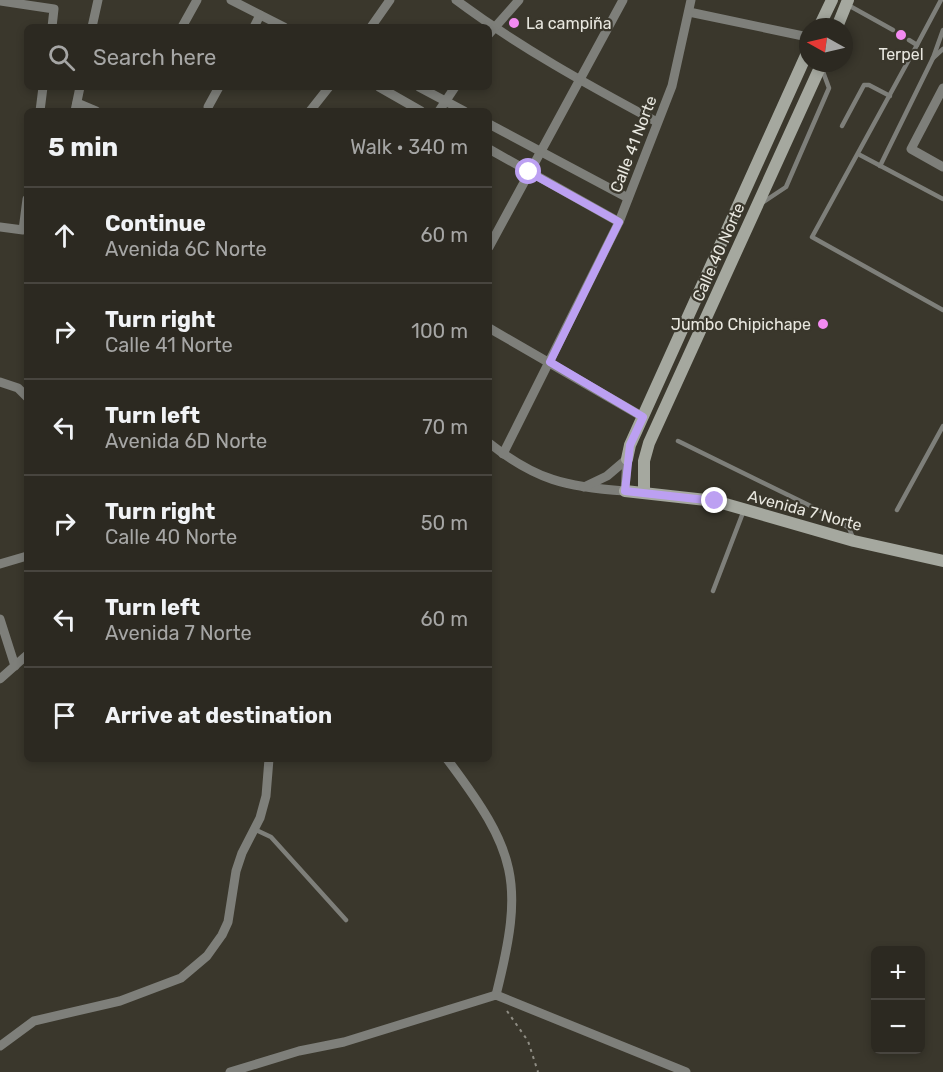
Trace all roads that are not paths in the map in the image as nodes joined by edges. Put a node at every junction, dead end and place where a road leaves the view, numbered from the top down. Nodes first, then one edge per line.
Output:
1 (98, 0) edge
2 (197, 0) edge
3 (231, 0) edge
4 (390, 0) edge
5 (456, 0) edge
6 (519, 0) edge
7 (623, 0) edge
8 (691, 0) edge
9 (832, 0) edge
10 (941, 0) edge
11 (0, 1) edge
12 (847, 2) edge
13 (689, 12) junction
14 (261, 15) junction
15 (823, 18) edge
16 (841, 18) edge
17 (52, 24) edge
18 (93, 24) edge
19 (184, 24) edge
20 (256, 24) edge
21 (278, 24) edge
22 (373, 24) edge
23 (483, 24) edge
24 (492, 30) edge
25 (892, 30) dead end
26 (943, 30) edge
27 (492, 32) edge
28 (799, 35) edge
29 (909, 40) dead end
30 (917, 45) junction
31 (943, 49) edge
32 (933, 58) junction
33 (799, 71) edge
34 (817, 72) edge
35 (824, 72) edge
36 (579, 80) junction
37 (943, 88) edge
38 (43, 90) edge
39 (79, 90) edge
40 (217, 90) edge
41 (326, 90) edge
42 (384, 90) edge
43 (425, 90) edge
44 (453, 90) edge
45 (890, 96) junction
46 (445, 101) junction
47 (76, 107) edge
48 (208, 107) dead end
49 (40, 108) edge
50 (312, 108) edge
51 (416, 108) edge
52 (442, 108) edge
53 (458, 108) edge
54 (657, 122) junction
55 (492, 126) edge
56 (842, 126) dead end
57 (492, 151) edge
58 (541, 152) junction
59 (860, 154) junction
60 (880, 166) junction
61 (943, 167) edge
62 (529, 172) junction
63 (628, 198) junction
64 (943, 199) edge
65 (757, 206) junction
66 (24, 222) edge
67 (619, 222) junction
68 (0, 227) edge
69 (492, 241) edge
70 (943, 310) edge
71 (492, 330) edge
72 (550, 362) junction
73 (0, 382) edge
74 (24, 394) edge
75 (643, 417) junction
76 (943, 426) edge
77 (678, 441) dead end
78 (492, 445) edge
79 (503, 454) junction
80 (627, 459) junction
81 (580, 488) junction
82 (625, 491) junction
83 (644, 491) junction
84 (744, 510) junction
85 (897, 510) dead end
86 (854, 541) junction
87 (24, 557) edge
88 (943, 561) edge
89 (0, 564) edge
90 (713, 591) dead end
91 (0, 619) edge
92 (24, 658) edge
93 (15, 666) junction
94 (0, 679) edge
95 (269, 762) edge
96 (449, 762) edge
97 (255, 829) junction
98 (346, 920) dead end
99 (496, 995) junction
100 (0, 1046) edge
101 (230, 1072) edge
102 (686, 1072) edge

1 - 18 street
2 - 19 street
3 - 14 street
4 - 22 street
5 - 23 street
6 - 24 street
7 - 36 street
8 - 13 street, Calle 41 Norte
9 - 15 street
10 - 30 lane
11 - 17 street
12 - 16 street
12 - 25 lane
13 - 28 street
13 - 54 street, Calle 41 Norte
14 - 20 street
14 - 21 street
26 - 32 lane
27 - 36 street
29 - 30 lane
30 - 45 lane
31 - 32 lane
32 - 60 lane
33 - 75 street, Calle 40 Norte
34 - 65 street, Calle 40 Norte
35 - 65 lane
36 - 54 street
36 - 58 street
37 - 61 street
38 - 49 street
39 - 47 street
40 - 48 street
41 - 50 street
42 - 51 street
43 - 46 street
44 - 46 street
45 - 56 lane
45 - 59 lane
46 - 52 street
46 - 53 street
54 - 63 street, Calle 41 Norte
55 - 58 street
57 - 62 street
58 - 62 street
58 - 63 street
59 - 60 lane
59 - 70 lane
60 - 64 lane
62 - 67 street
62 - 69 street
63 - 67 street, Calle 41 Norte
65 - 83 street, Calle 40 Norte
66 - 68 street
67 - 72 street, Calle 41 Norte
71 - 72 street
72 - 75 street
72 - 79 street, Calle 41 Norte
73 - 74 street
75 - 80 street, Calle 40 Norte
76 - 85 lane
77 - 86 lane
78 - 79 street, Avenida 7 Norte
79 - 81 street, Avenida 7 Norte
80 - 81 street
80 - 82 street, Calle 40 Norte
81 - 82 street, Avenida 7 Norte
82 - 83 street, Avenida 7 Norte
83 - 84 street, Avenida 7 Norte
84 - 86 street, Avenida 7 Norte
84 - 90 lane
86 - 88 street, Avenida 7 Norte
87 - 89 street
91 - 93 street
92 - 93 street
93 - 94 street
95 - 97 street
96 - 99 street
97 - 98 lane
97 - 100 street
99 - 101 street
99 - 102 street

